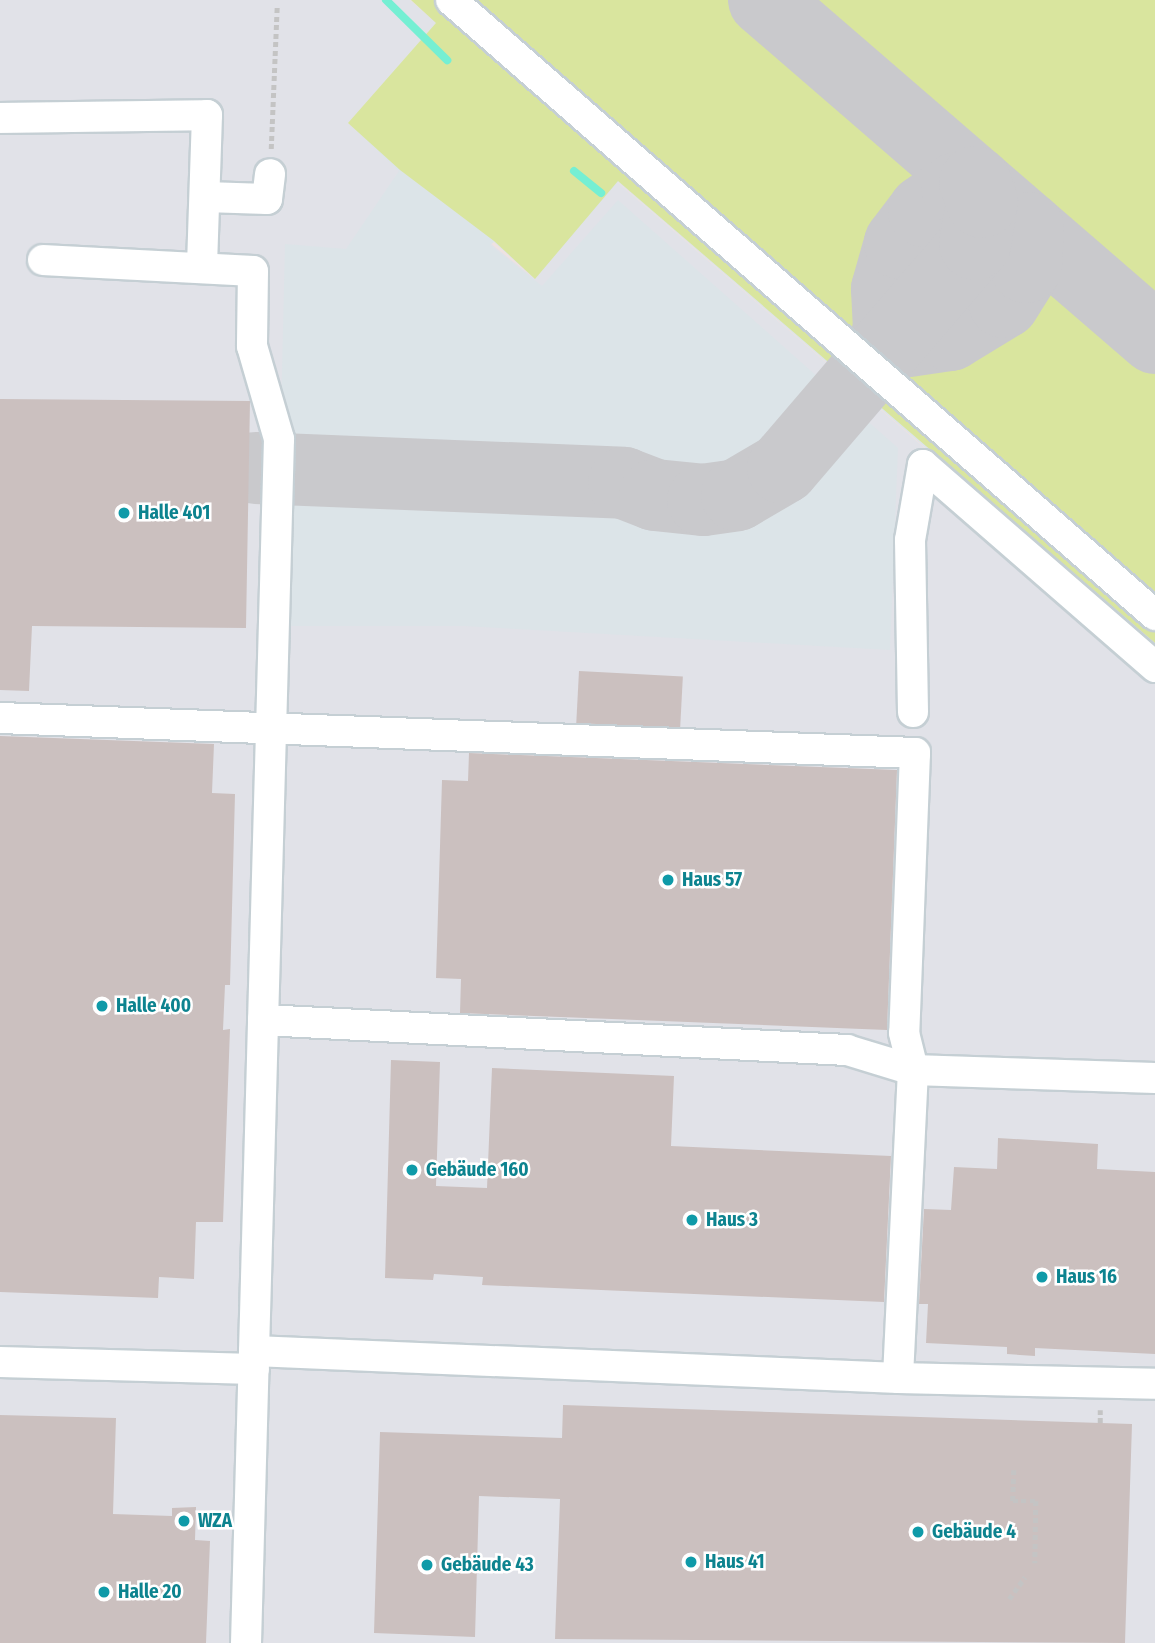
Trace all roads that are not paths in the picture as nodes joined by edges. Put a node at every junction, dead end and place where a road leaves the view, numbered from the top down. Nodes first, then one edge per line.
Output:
1 (452, 0) edge
2 (0, 118) edge
3 (270, 174) road end
4 (205, 197) junction
5 (43, 260) dead end
6 (202, 268) junction
7 (1155, 615) edge
8 (1155, 667) edge
9 (913, 712) dead end
10 (0, 718) edge
11 (271, 726) junction
12 (263, 1020) junction
13 (913, 1070) junction
14 (1155, 1078) edge
15 (254, 1360) junction
16 (0, 1362) edge
17 (898, 1378) junction
18 (1155, 1384) edge
19 (246, 1643) edge

1 - 7 lane
2 - 4 lane
3 - 4 lane
4 - 6 lane
5 - 6 lane
6 - 11 lane
8 - 9 lane
10 - 11 lane
11 - 12 lane
11 - 13 lane
12 - 13 lane
12 - 15 lane
13 - 14 lane
13 - 17 lane
15 - 16 lane
15 - 17 lane
15 - 19 lane
17 - 18 lane

